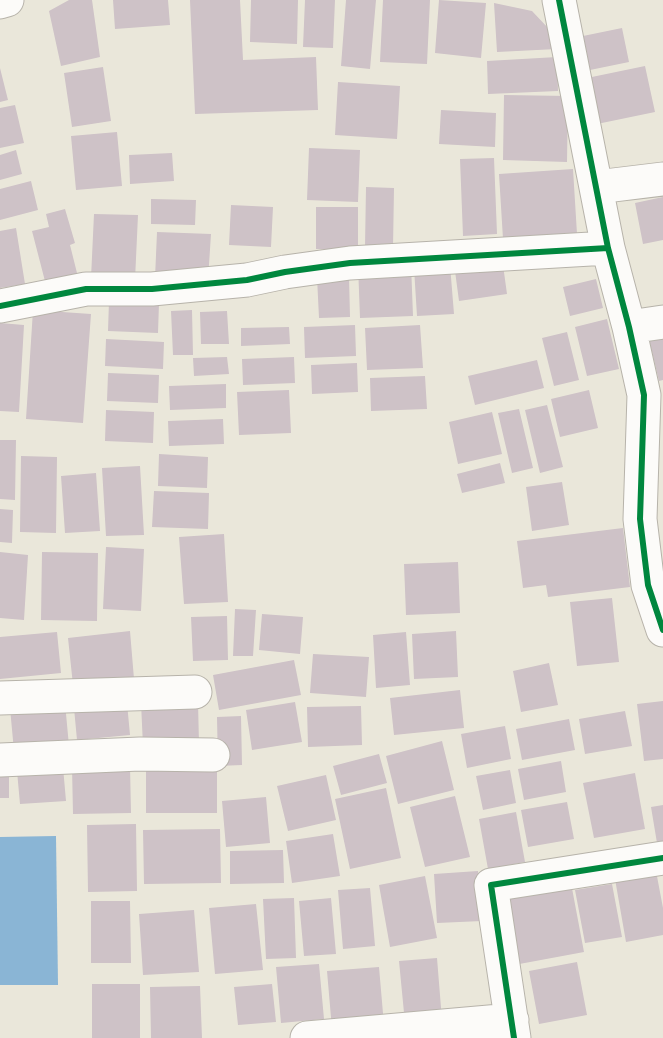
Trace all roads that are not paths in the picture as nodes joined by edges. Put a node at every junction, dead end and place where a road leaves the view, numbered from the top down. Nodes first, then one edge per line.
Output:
1 (7, 0) edge
2 (559, 0) edge
3 (0, 2) edge
4 (663, 179) edge
5 (597, 187) junction
6 (608, 248) junction
7 (0, 306) edge
8 (663, 322) edge
9 (629, 327) junction
10 (651, 519) edge
11 (663, 630) edge
12 (195, 692) dead end
13 (0, 698) edge
14 (213, 755) dead end
15 (0, 760) edge
16 (663, 858) edge
17 (513, 1029) edge
18 (308, 1038) edge

1 - 3 street
2 - 5 street
4 - 5 street
5 - 6 street
6 - 7 street
6 - 9 street
8 - 9 street
9 - 10 street
10 - 11 street
12 - 13 street
14 - 15 street
16 - 17 street
17 - 18 street

